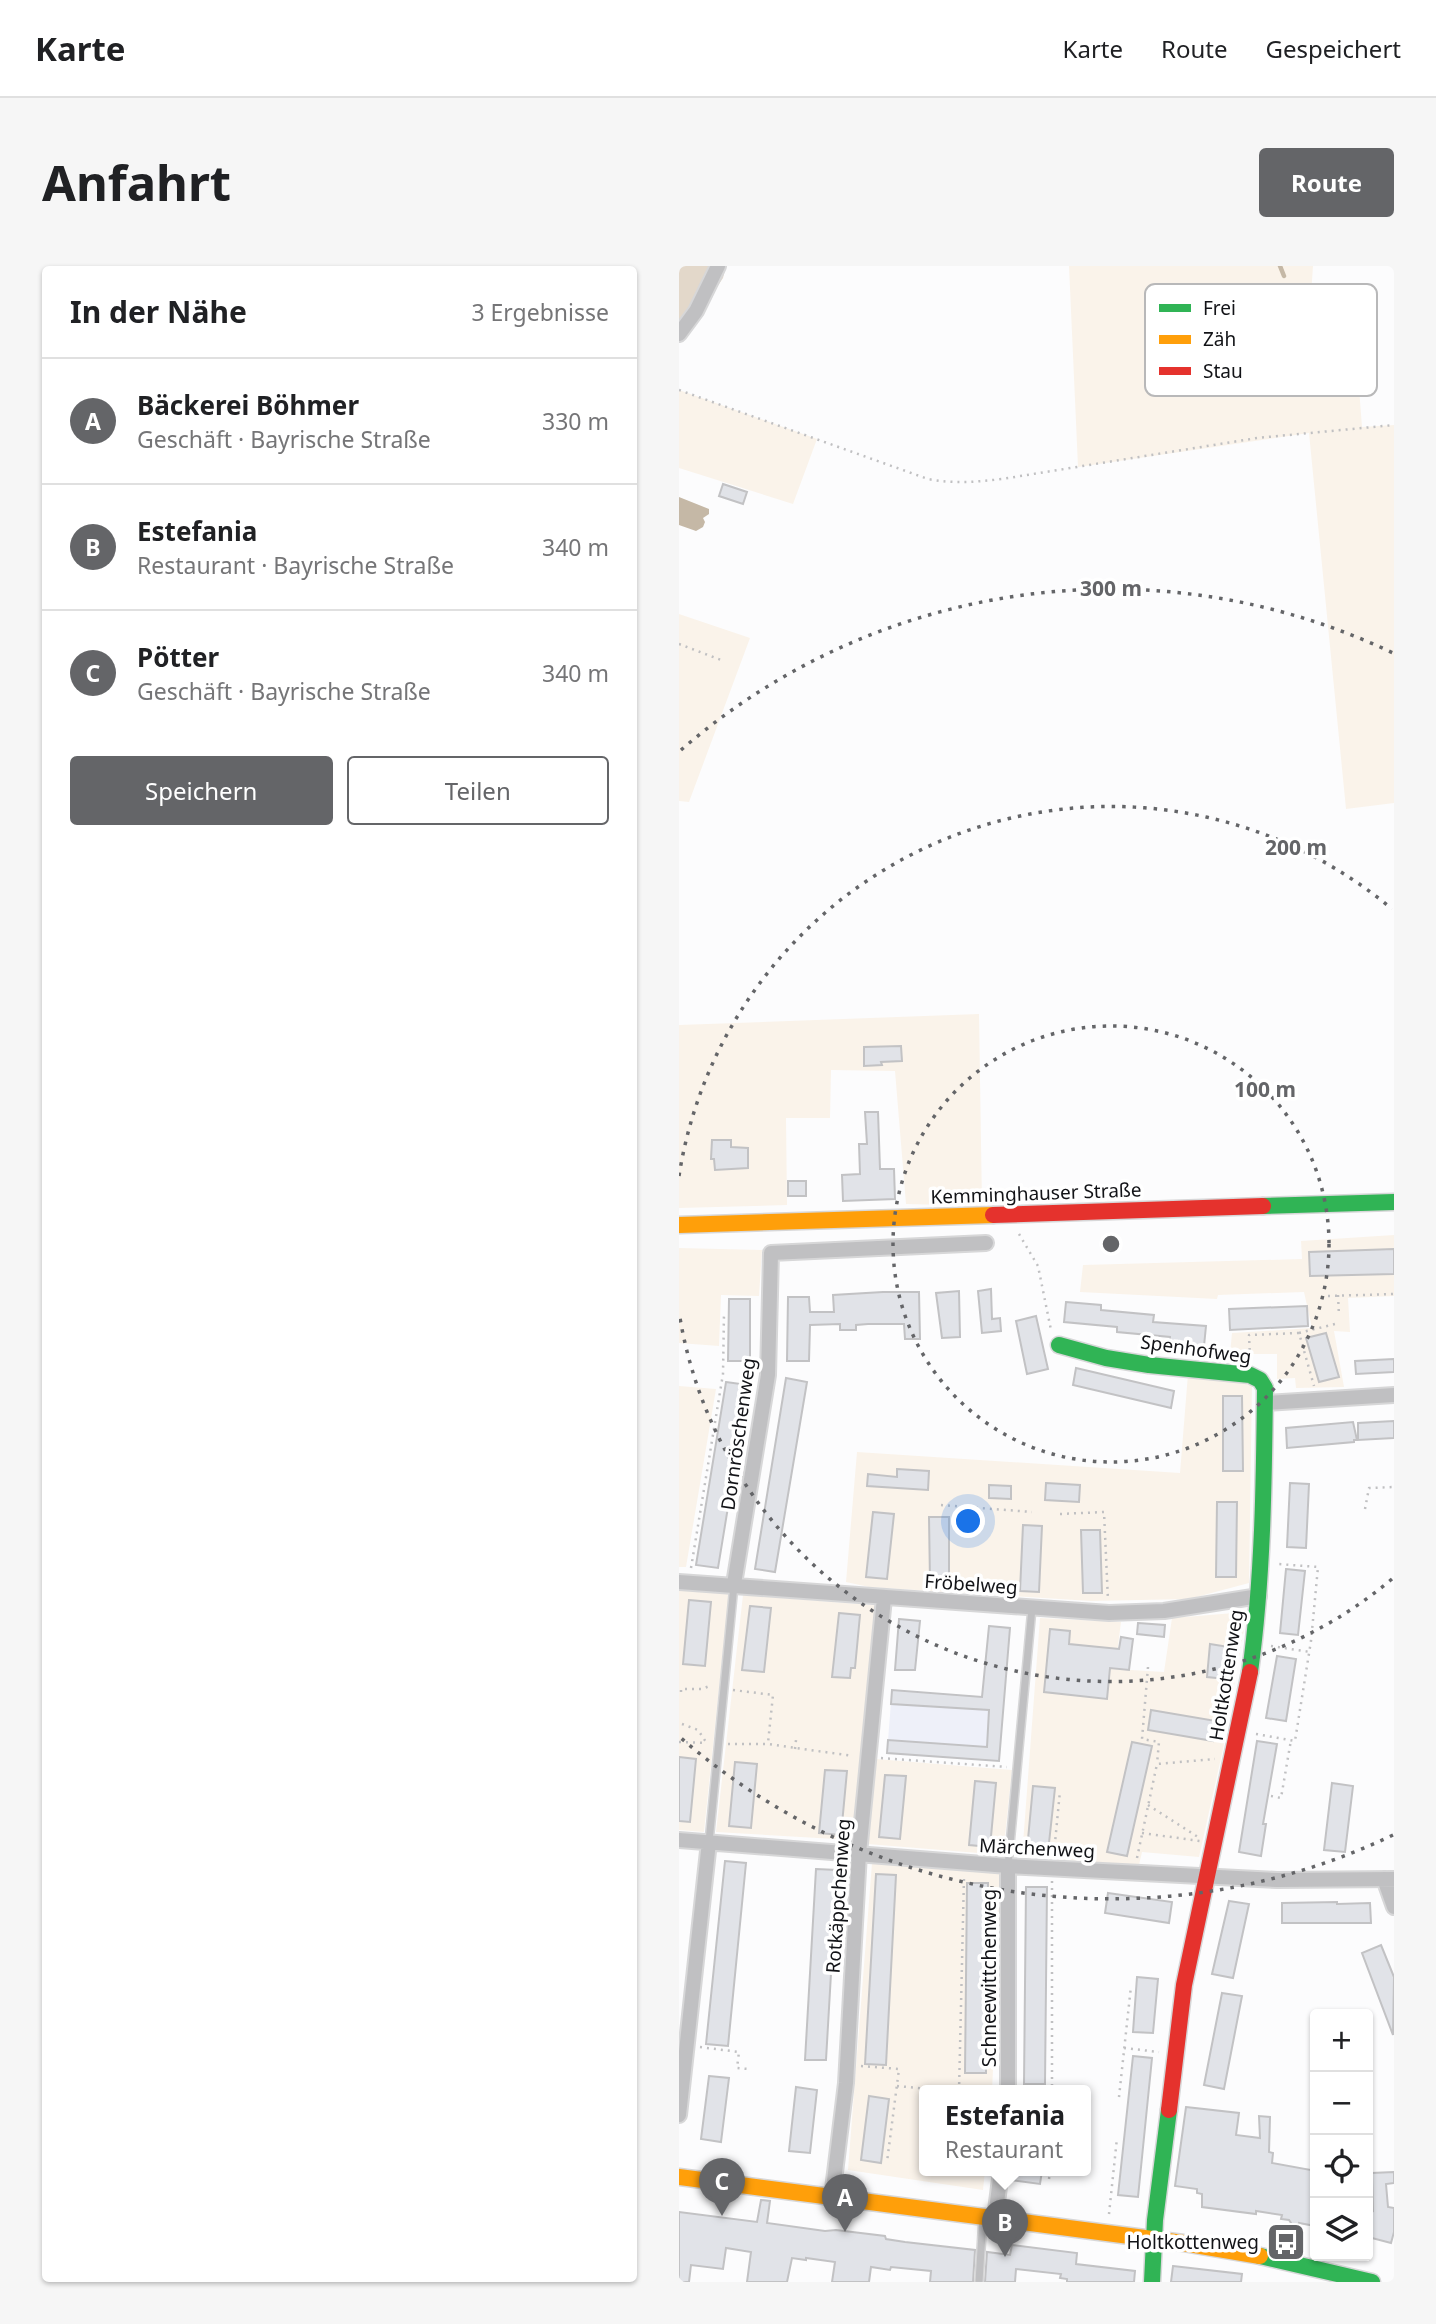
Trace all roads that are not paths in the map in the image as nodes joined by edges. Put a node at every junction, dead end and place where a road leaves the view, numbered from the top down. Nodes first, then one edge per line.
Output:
1 (718, 266) edge
2 (679, 334) edge
3 (1394, 1202) edge
4 (679, 1225) edge
5 (986, 1243) dead end
6 (1059, 1345) road end
7 (1394, 1395) edge
8 (1266, 1403) junction
9 (684, 1582) edge
10 (734, 1584) junction
11 (1259, 1596) junction
12 (884, 1598) junction
13 (1032, 1607) junction
14 (679, 1840) edge
15 (709, 1842) junction
16 (859, 1853) junction
17 (1008, 1866) junction
18 (1206, 1875) junction
19 (1389, 1879) edge
20 (1394, 1907) edge
21 (1008, 2085) edge
22 (679, 2115) edge
23 (1000, 2176) edge
24 (679, 2178) edge
25 (832, 2197) junction
26 (989, 2217) junction
27 (1155, 2240) junction
28 (979, 2282) edge
29 (1152, 2282) edge
30 (1372, 2282) edge

1 - 2 street
3 - 4 street, Kemminghauser Straße
5 - 10 street, Dornröschenweg
6 - 8 street, Spenhofweg
7 - 8 street
8 - 11 street, Holtkottenweg
9 - 10 street, Fröbelweg
10 - 12 street, Fröbelweg
10 - 15 lane
11 - 13 street, Fröbelweg
11 - 18 street, Holtkottenweg
12 - 13 street, Fröbelweg
12 - 16 street, Rotkäppchenweg
13 - 17 lane
14 - 15 street, Märchenweg
15 - 16 street, Märchenweg
15 - 22 street
16 - 17 street, Märchenweg
16 - 25 street, Rotkäppchenweg
17 - 18 street, Märchenweg
17 - 21 street, Schneewittchenweg
18 - 19 street, Märchenweg
18 - 27 street, Holtkottenweg
19 - 20 street
23 - 26 street
24 - 25 street
25 - 26 street
26 - 27 street
26 - 28 lane
27 - 29 street, Holtkottenweg
27 - 30 street

